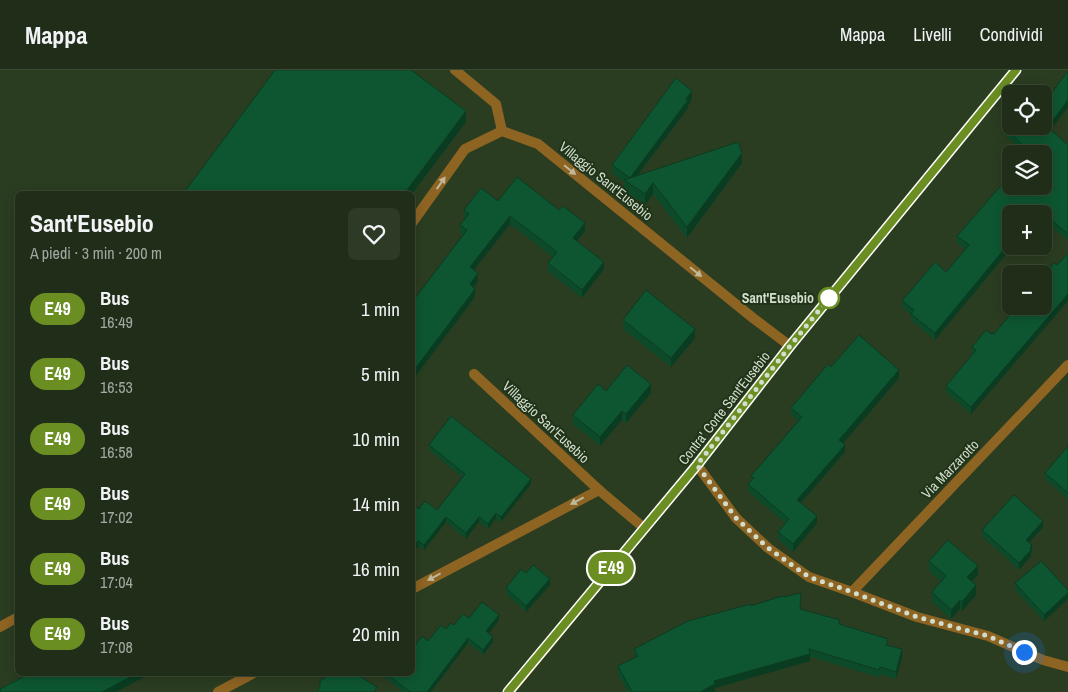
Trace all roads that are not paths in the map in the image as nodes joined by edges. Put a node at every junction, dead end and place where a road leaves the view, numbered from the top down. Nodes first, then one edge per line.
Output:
1 (455, 70) edge
2 (1016, 70) edge
3 (502, 131) junction
4 (415, 219) edge
5 (790, 346) junction
6 (1068, 365) edge
7 (474, 374) dead end
8 (697, 465) junction
9 (599, 490) junction
10 (644, 528) junction
11 (415, 587) edge
12 (852, 592) junction
13 (15, 619) edge
14 (0, 627) edge
15 (1068, 667) edge
16 (248, 676) edge
17 (218, 692) edge
18 (508, 692) edge

1 - 3 street
2 - 5 street, Contra' Corte Sant'Eusebio
4 -> 3 street
3 -> 5 street, Villaggio Sant'Eusebio
5 - 8 street, Contra' Corte Sant'Eusebio
6 - 12 street, Via Marzarotto
7 - 9 street, Villaggio San'Eusebio
8 - 10 street, Contra' Corte Sant'Eusebio
8 - 12 street
9 - 10 street
9 -> 11 street
10 - 18 street, Contra' Corte Sant'Eusebio
12 - 15 street
13 - 14 street
16 - 17 street

